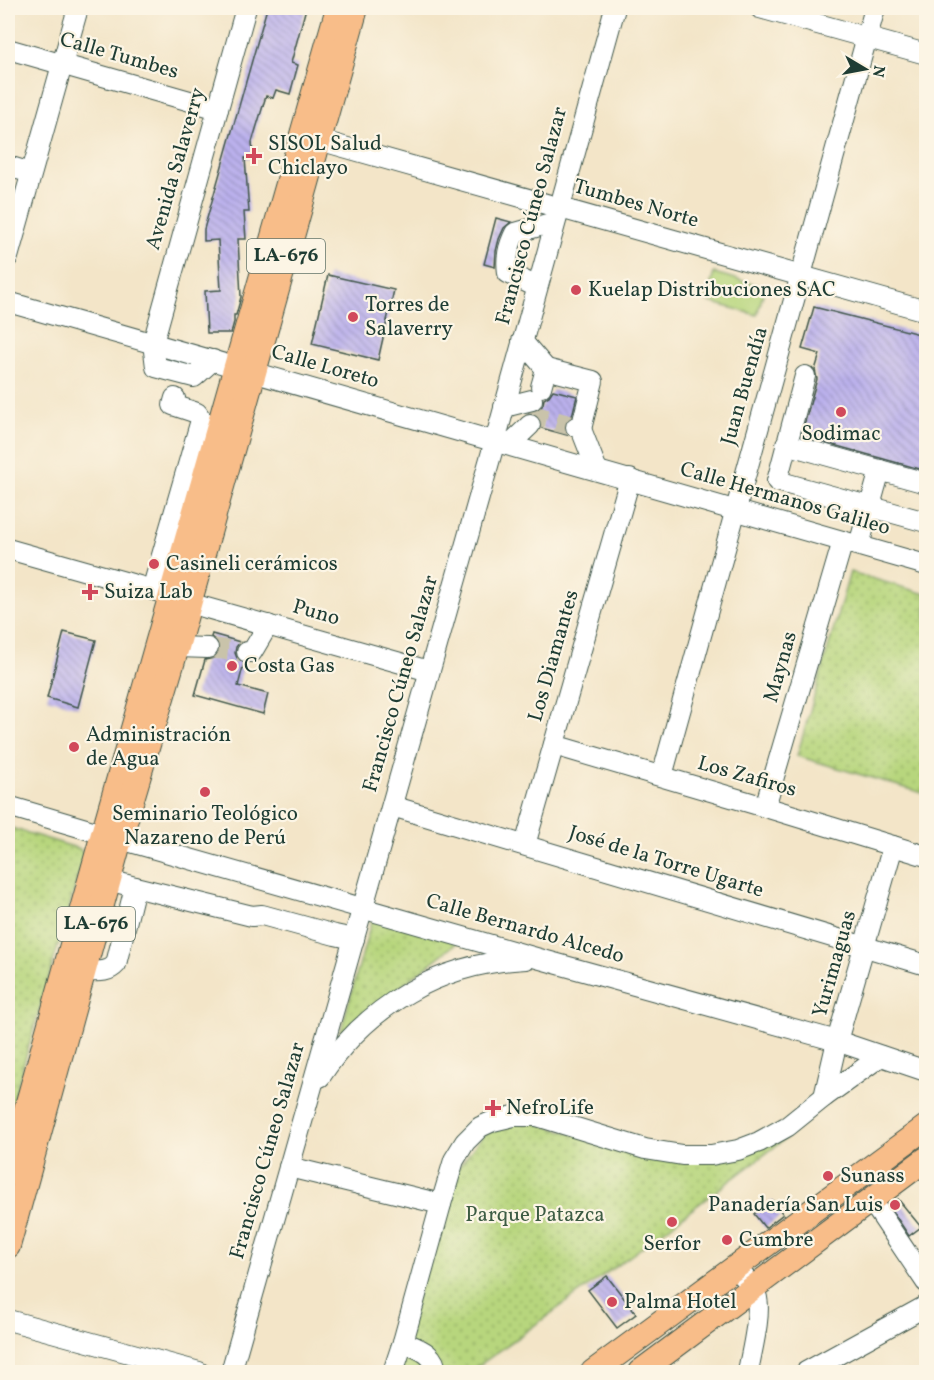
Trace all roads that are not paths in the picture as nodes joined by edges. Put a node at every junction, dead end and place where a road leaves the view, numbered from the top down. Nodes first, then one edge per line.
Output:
1 (78, 8) edge
2 (246, 8) edge
3 (338, 8) edge
4 (357, 8) edge
5 (615, 8) edge
6 (760, 8) edge
7 (875, 8) edge
8 (867, 37) junction
9 (8, 50) edge
10 (927, 54) edge
11 (62, 65) junction
12 (218, 109) junction
13 (319, 140) junction
14 (8, 166) edge
15 (31, 173) junction
16 (556, 215) junction
17 (8, 257) edge
18 (801, 275) junction
19 (537, 287) junction
20 (8, 302) edge
21 (927, 311) edge
22 (522, 341) junction
23 (153, 343) junction
24 (213, 360) junction
25 (245, 369) junction
26 (805, 376) dead end
27 (178, 384) junction
28 (538, 399) junction
29 (504, 407) junction
30 (201, 420) junction
31 (216, 439) junction
32 (502, 443) junction
33 (786, 444) junction
34 (597, 470) junction
35 (880, 470) junction
36 (630, 479) junction
37 (927, 483) edge
38 (190, 494) junction
39 (870, 507) junction
40 (736, 510) junction
41 (927, 522) edge
42 (851, 543) junction
43 (8, 549) edge
44 (927, 565) edge
45 (170, 596) junction
46 (268, 625) junction
47 (177, 646) junction
48 (208, 648) tunnel mouth
49 (247, 652) dead end
50 (429, 671) junction
51 (554, 745) junction
52 (662, 776) junction
53 (8, 806) edge
54 (392, 806) junction
55 (765, 807) junction
56 (111, 837) junction
57 (525, 845) junction
58 (893, 846) junction
59 (927, 856) edge
60 (108, 880) junction
61 (135, 887) junction
62 (362, 908) junction
63 (354, 939) junction
64 (865, 946) junction
65 (540, 959) junction
66 (927, 965) edge
67 (83, 971) junction
68 (837, 1041) junction
69 (881, 1056) junction
70 (924, 1071) edge
71 (310, 1091) junction
72 (824, 1097) junction
73 (927, 1127) edge
74 (927, 1159) edge
75 (289, 1167) junction
76 (8, 1174) edge
77 (871, 1200) junction
78 (441, 1204) junction
79 (8, 1246) edge
80 (736, 1267) junction
81 (927, 1282) edge
82 (753, 1289) junction
83 (927, 1306) edge
84 (8, 1320) edge
85 (927, 1320) edge
86 (403, 1342) junction
87 (817, 1371) edge
88 (199, 1372) edge
89 (231, 1372) edge
90 (395, 1372) edge
91 (436, 1372) edge
92 (593, 1372) edge
93 (640, 1372) edge
94 (748, 1372) edge

1 - 11 street
2 - 12 street, Avenida Salaverry
3 - 25 main road, LA-676
4 - 13 main road, LA-676
5 - 16 street, Francisco Cúneo Salazar
6 - 8 street
7 - 8 street, Juan Buendía
8 - 10 street
8 - 18 street, Juan Buendía
9 - 11 street, Calle Tumbes
11 - 12 street, Calle Tumbes
11 - 15 street
12 - 23 street, Avenida Salaverry
13 - 16 street, Tumbes Norte
13 - 25 main road, LA-676
14 - 15 street
15 - 17 street
16 - 18 street, Tumbes Norte
16 - 19 street, Francisco Cúneo Salazar
16 - 19 street
18 - 21 street, Tumbes Norte
18 - 40 street, Juan Buendía
19 - 22 street, Francisco Cúneo Salazar
20 - 23 street, Calle Loreto
22 - 28 street
22 - 29 street, Francisco Cúneo Salazar
23 - 24 street, Calle Loreto
23 - 27 street
24 - 25 street, Calle Loreto
24 - 27 street
25 - 31 main road, LA-676
25 - 32 street, Calle Loreto
25 - 45 main road, LA-676
26 - 33 street
27 - 30 street
28 - 29 street
28 - 32 street
28 - 34 street
29 - 32 street, Francisco Cúneo Salazar
30 - 31 street
30 - 38 street
31 - 38 main road, LA-676
32 - 34 street, Calle Loreto
32 - 50 street, Francisco Cúneo Salazar
33 - 35 street
33 - 39 street
34 - 36 street, Calle Loreto
35 - 37 street
35 - 39 street, Maynas
36 - 40 street, Calle Hermanos Galileo
36 - 51 street, Los Diamantes
38 - 45 main road, LA-676
39 - 41 street
39 - 42 street, Maynas
40 - 42 street, Calle Hermanos Galileo
40 - 52 street, Juan Buendía
42 - 44 street, Calle Hermanos Galileo
42 - 55 street, Maynas
43 - 45 street, Puno
45 - 46 street, Puno
45 - 47 main road, LA-676
45 - 56 main road, LA-676
46 - 49 street
46 - 50 street, Puno
47 - 48 street
47 - 56 main road, LA-676
50 - 54 street, Francisco Cúneo Salazar
51 - 52 street, Los Zafiros
51 - 57 street, Los Diamantes
52 - 55 street, Los Zafiros
53 - 56 street, Calle Bernardo Alcedo
54 - 57 street, José de la Torre Ugarte
54 - 62 street, Francisco Cúneo Salazar
55 - 58 street, Los Zafiros
56 - 60 main road, LA-676
56 - 62 street, Calle Bernardo Alcedo
56 - 76 main road, LA-676
57 - 64 street, José de la Torre Ugarte
58 - 59 street, Los Zafiros
58 - 64 street, Yurimaguas
60 - 61 street
60 - 67 main road, LA-676
61 - 63 street
61 - 67 street
62 - 63 street, Francisco Cúneo Salazar
62 - 65 street, Calle Bernardo Alcedo
63 - 71 street, Francisco Cúneo Salazar
64 - 66 street, José de la Torre Ugarte
64 - 68 street, Yurimaguas
65 - 68 street, Calle Bernardo Alcedo
65 - 71 street
67 - 79 main road, LA-676
68 - 69 street, Calle Bernardo Alcedo
68 - 72 street, Yurimaguas
69 - 70 street, Calle Bernardo Alcedo
69 - 72 street
71 - 75 street, Francisco Cúneo Salazar
72 - 78 street
73 - 80 main road
74 - 77 main road
75 - 78 street
75 - 89 street, Francisco Cúneo Salazar
77 - 81 street
77 - 82 main road
78 - 86 street
80 - 82 street
80 - 92 main road
82 - 93 main road
82 - 94 street
83 - 87 street
84 - 88 street
85 - 87 street
86 - 90 street
86 - 91 street

